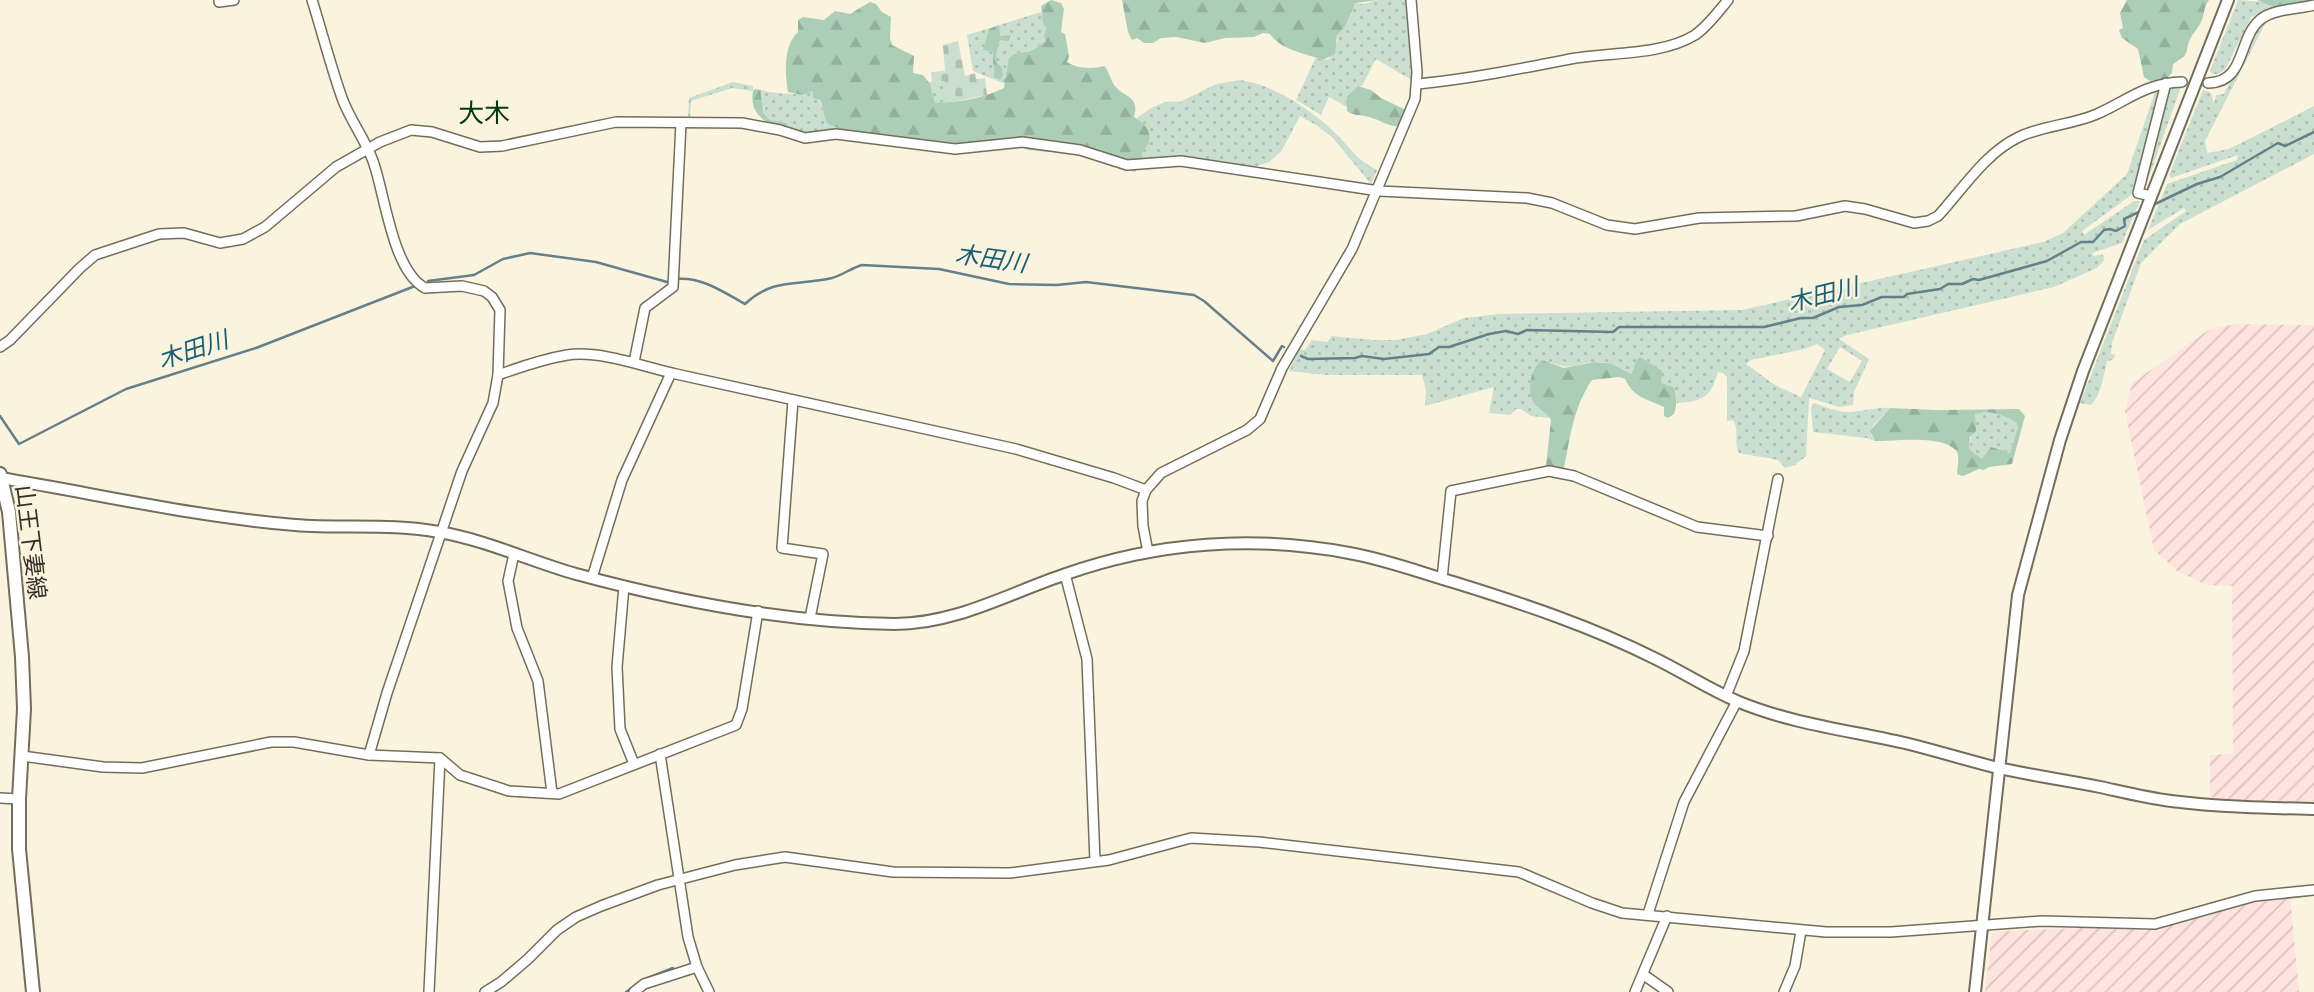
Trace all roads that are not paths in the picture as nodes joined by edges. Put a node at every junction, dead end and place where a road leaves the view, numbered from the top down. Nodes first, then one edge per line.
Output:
1 (234, 0) edge
2 (312, 0) edge
3 (1411, 0) edge
4 (1728, 0) edge
5 (2228, 0) edge
6 (219, 2) edge
7 (2314, 5) edge
8 (2182, 82) dead end
9 (2166, 83) junction
10 (2208, 83) dead end
11 (1417, 84) junction
12 (681, 123) junction
13 (368, 148) junction
14 (1378, 191) junction
15 (2151, 196) junction
16 (0, 347) edge
17 (634, 362) junction
18 (671, 373) junction
19 (498, 375) junction
20 (793, 400) junction
21 (0, 476) edge
22 (1778, 479) dead end
23 (1146, 490) junction
24 (443, 532) junction
25 (1768, 536) junction
26 (1148, 552) junction
27 (514, 554) junction
28 (1065, 574) junction
29 (592, 578) junction
30 (1442, 579) junction
31 (624, 586) junction
32 (758, 611) junction
33 (810, 618) junction
34 (1731, 699) junction
35 (660, 754) junction
36 (22, 755) junction
37 (369, 755) junction
38 (440, 758) junction
39 (634, 764) junction
40 (1998, 768) junction
41 (552, 793) junction
42 (0, 797) edge
43 (19, 799) junction
44 (2314, 808) edge
45 (1095, 861) junction
46 (678, 880) junction
47 (2314, 890) edge
48 (1648, 914) junction
49 (1667, 916) junction
50 (1982, 925) junction
51 (1801, 931) junction
52 (697, 967) junction
53 (1644, 975) junction
54 (33, 992) edge
55 (429, 992) edge
56 (485, 992) edge
57 (634, 992) edge
58 (709, 992) edge
59 (1636, 992) edge
60 (1668, 992) edge
61 (1784, 992) edge
62 (1975, 992) edge

1 - 6 street
2 - 13 street
3 - 11 street
4 - 11 street
5 - 15 street
7 - 10 street
8 - 9 street
9 - 14 street
9 - 15 street
11 - 14 street
12 - 13 street
12 - 14 street
12 - 17 street
13 - 16 street
13 - 19 street
14 - 23 street
15 - 40 street
17 - 18 street
17 - 19 street
18 - 20 street
18 - 29 street
19 - 24 street
20 - 23 street
20 - 33 street
21 - 24 street
21 - 36 main road, 山王下妻線
22 - 25 street
23 - 26 street
24 - 27 street
24 - 37 street
25 - 30 street
25 - 34 street
26 - 28 street
26 - 30 street
27 - 29 street
27 - 41 street
28 - 33 street
28 - 45 street
29 - 31 street
30 - 34 street
31 - 32 street
31 - 39 street
32 - 33 street
32 - 35 street
34 - 40 street
34 - 48 street
35 - 39 street
35 - 46 street
36 - 37 street
36 - 43 main road, 山王下妻線
37 - 38 street
38 - 41 street
38 - 55 street
39 - 41 street
40 - 44 street
40 - 50 street
42 - 43 street
43 - 54 main road, 山王下妻線
45 - 46 street
45 - 48 street
46 - 52 street
46 - 56 street
47 - 50 street
48 - 49 street
49 - 51 street
49 - 53 street
50 - 51 street
50 - 62 street
51 - 61 street
52 - 57 street
52 - 58 street
53 - 59 street
53 - 60 street

